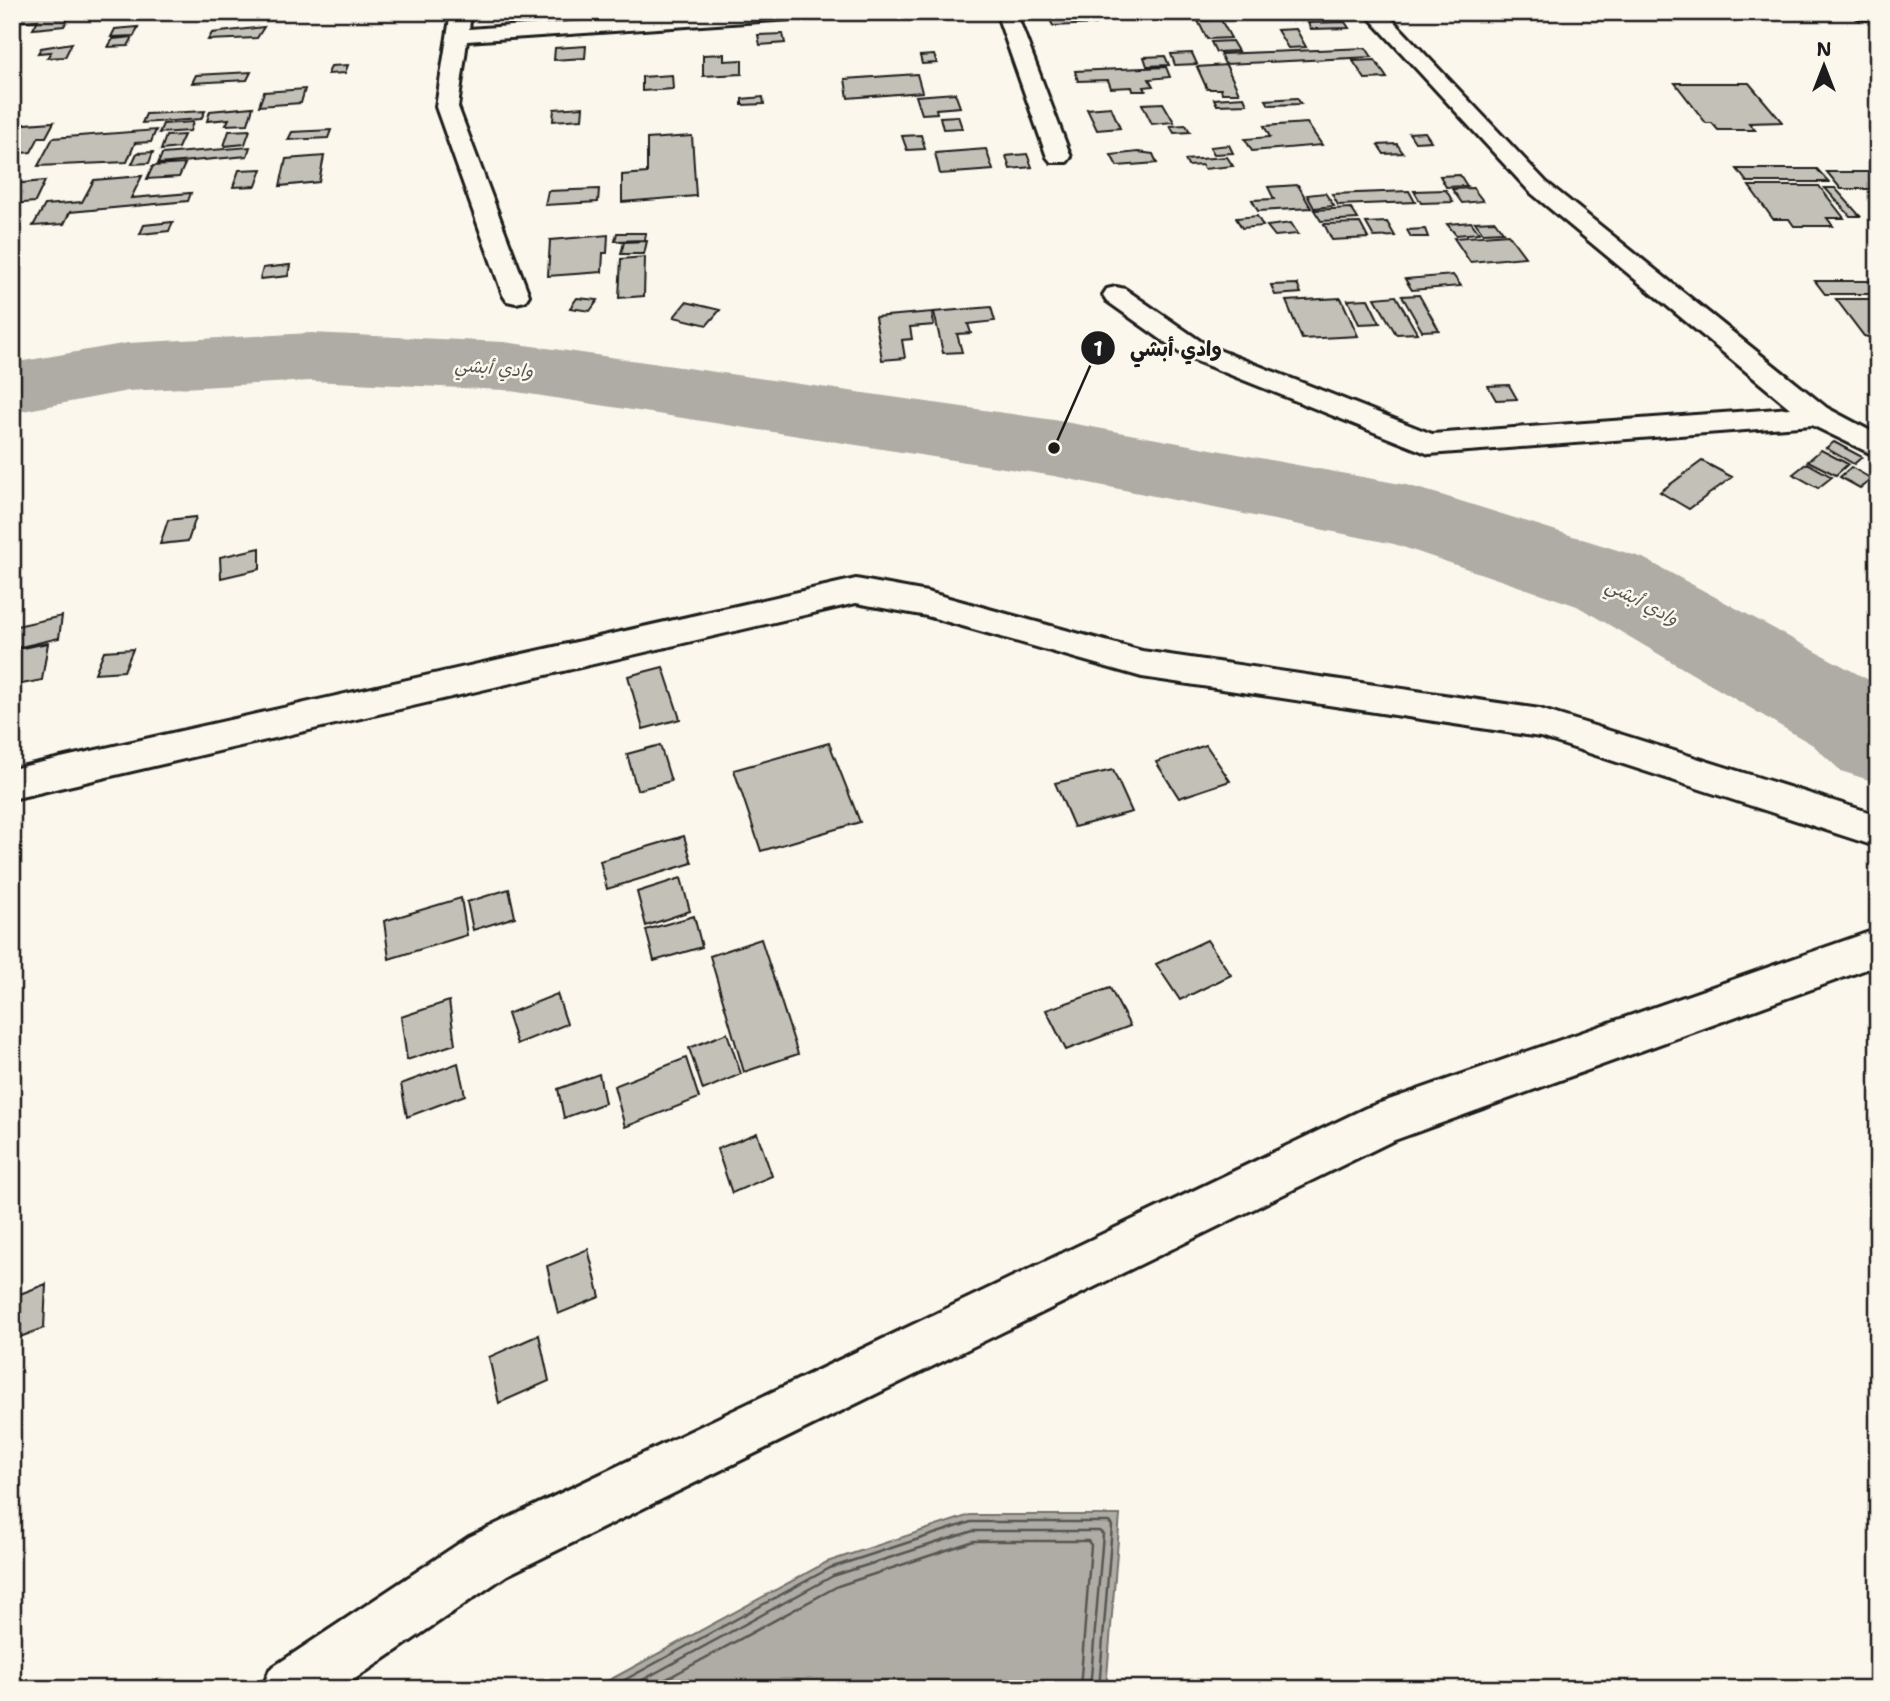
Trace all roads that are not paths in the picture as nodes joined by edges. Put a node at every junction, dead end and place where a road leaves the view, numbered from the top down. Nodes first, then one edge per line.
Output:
1 (461, 12) edge
2 (806, 12) edge
3 (1006, 12) edge
4 (1374, 12) edge
5 (1859, 12) edge
6 (1878, 13) edge
7 (456, 36) junction
8 (1059, 157) dead end
9 (516, 295) dead end
10 (1116, 295) dead end
11 (1817, 415) junction
12 (1878, 447) edge
13 (12, 784) edge
14 (1878, 831) edge
15 (1878, 947) edge
16 (290, 1689) edge

1 - 7 street
2 - 7 street
3 - 8 street
4 - 11 street
5 - 6 street
7 - 9 street
10 - 11 street
11 - 12 street
13 - 14 street
15 - 16 street

